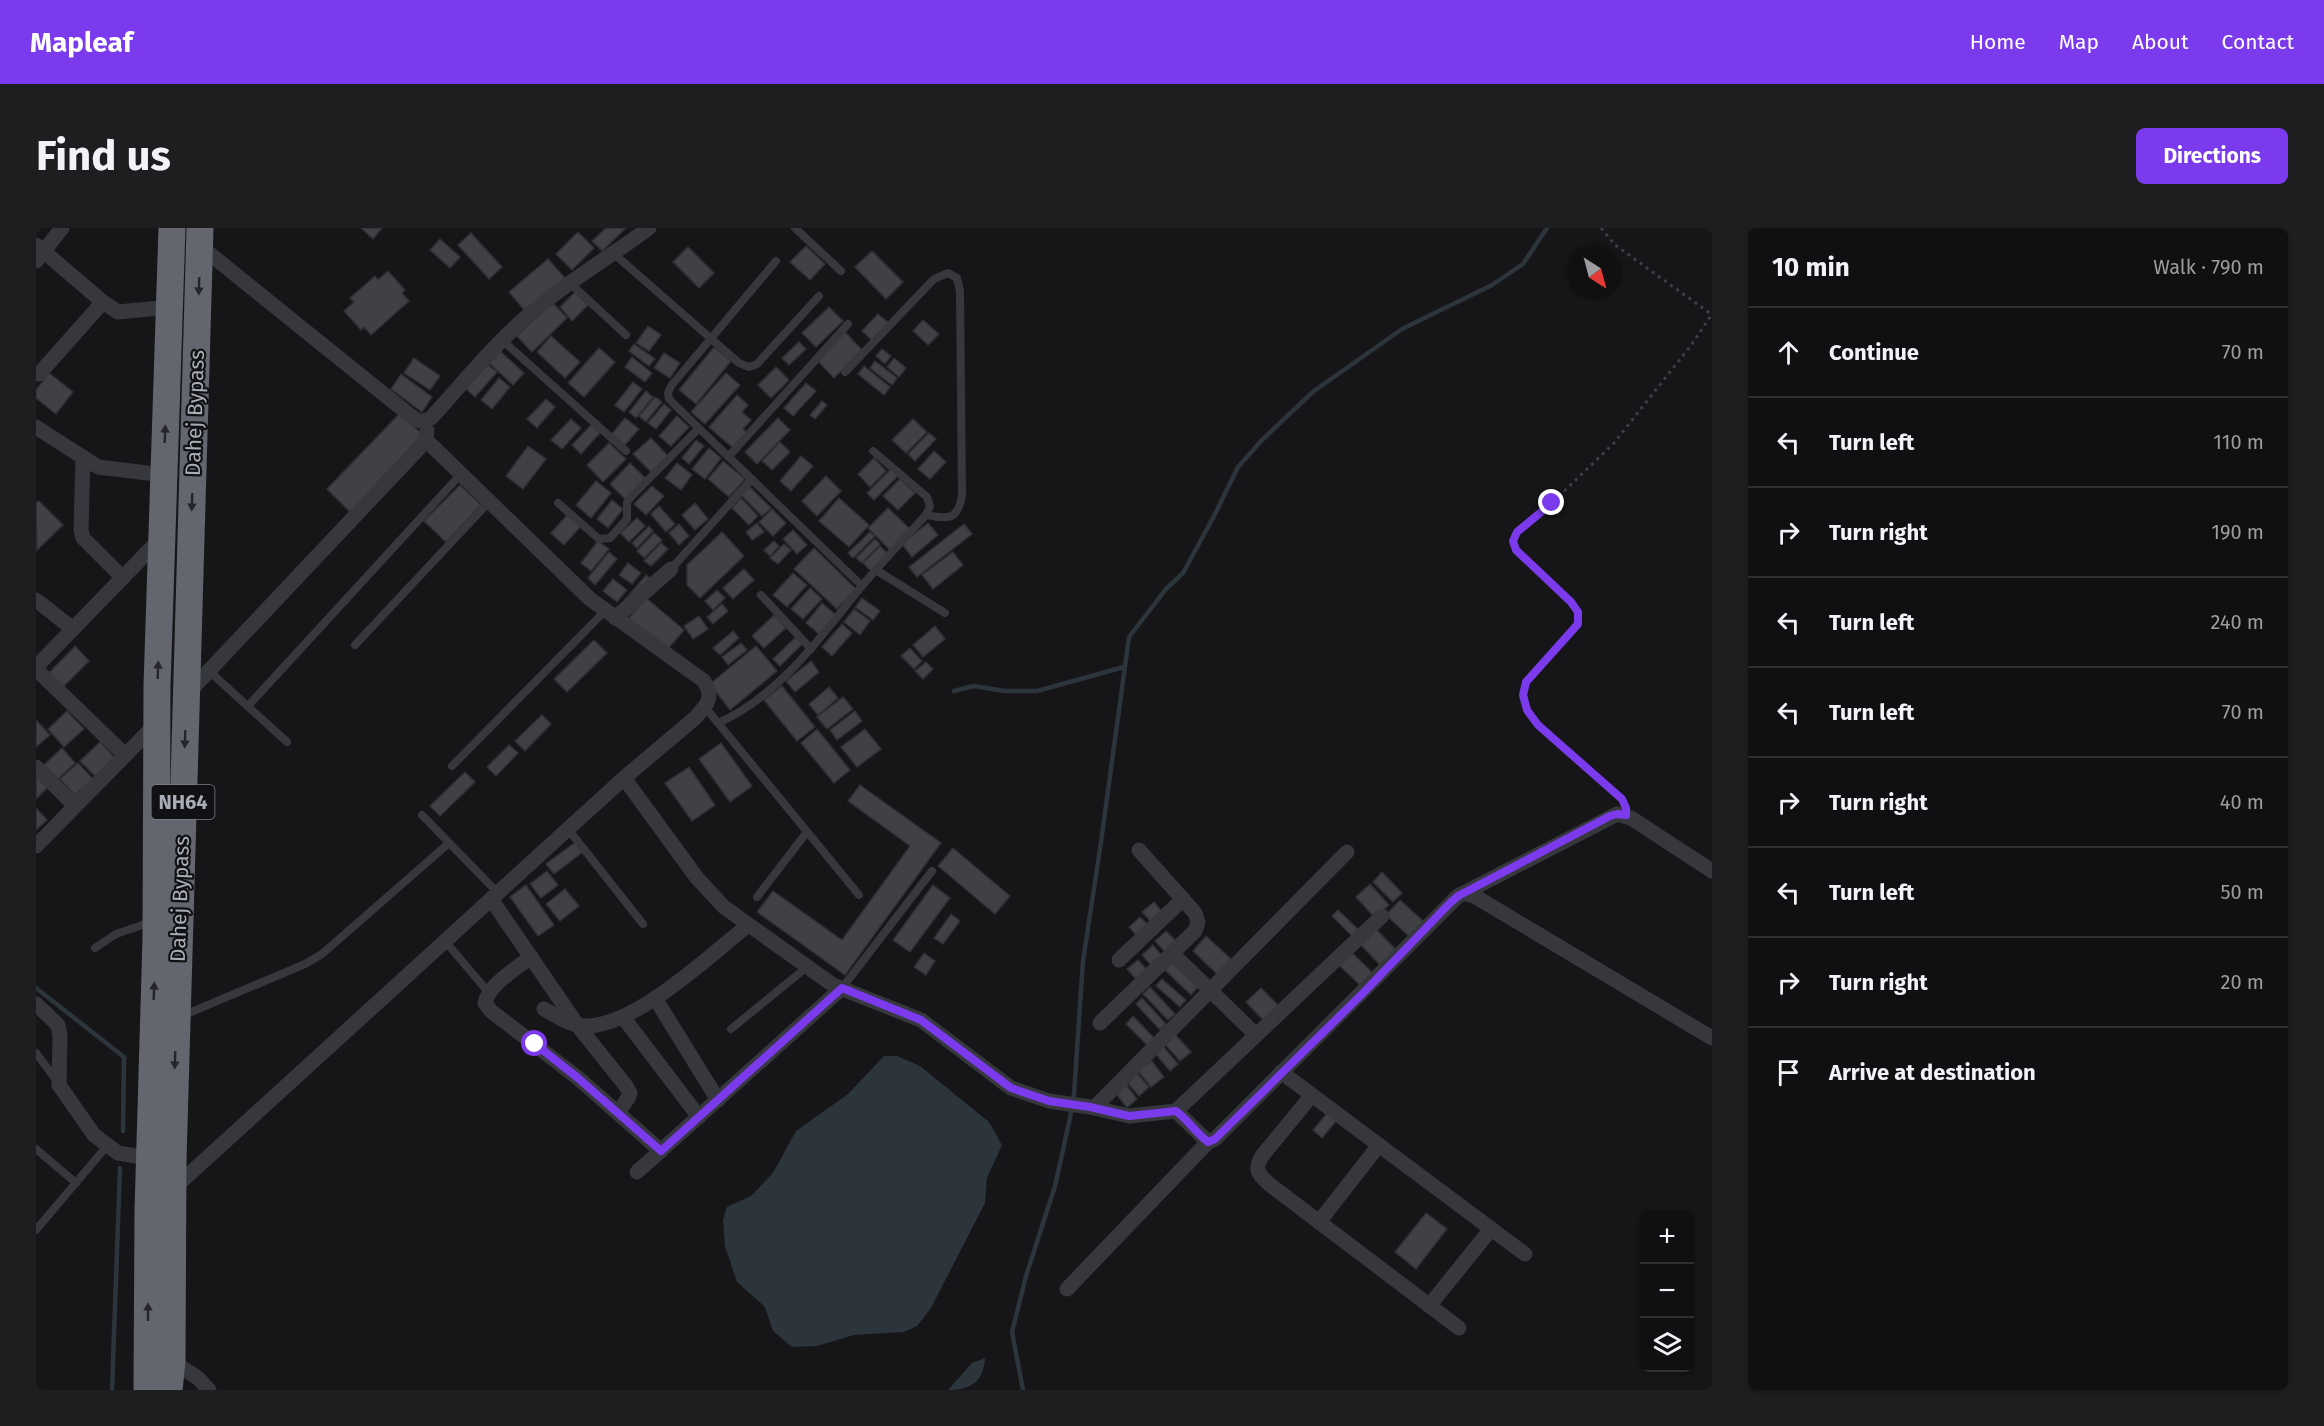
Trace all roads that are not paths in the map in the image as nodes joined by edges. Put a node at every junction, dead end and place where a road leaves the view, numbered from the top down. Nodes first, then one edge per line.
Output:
1 (62, 228) edge
2 (172, 228) edge
3 (649, 228) edge
4 (795, 228) edge
5 (200, 237) edge
6 (38, 252) edge
7 (613, 253) junction
8 (776, 261) dead end
9 (841, 272) dead end
10 (570, 282) junction
11 (819, 296) dead end
12 (103, 302) junction
13 (170, 307) junction
14 (848, 324) dead end
15 (626, 335) dead end
16 (711, 339) junction
17 (502, 340) junction
18 (845, 372) dead end
19 (39, 374) dead end
20 (425, 422) junction
21 (36, 427) edge
22 (699, 428) junction
23 (426, 440) junction
24 (626, 451) dead end
25 (873, 451) dead end
26 (729, 456) junction
27 (83, 457) junction
28 (461, 474) junction
29 (164, 475) junction
30 (752, 479) junction
31 (490, 501) junction
32 (558, 503) dead end
33 (926, 515) junction
34 (162, 537) junction
35 (671, 568) joint
36 (876, 570) junction
37 (123, 578) junction
38 (862, 586) junction
39 (761, 596) dead end
40 (36, 600) edge
41 (945, 613) dead end
42 (610, 614) junction
43 (73, 629) junction
44 (355, 645) dead end
45 (812, 649) junction
46 (36, 668) edge
47 (209, 671) junction
48 (186, 695) junction
49 (248, 706) junction
50 (705, 707) junction
51 (157, 723) junction
52 (718, 723) junction
53 (287, 742) dead end
54 (125, 755) junction
55 (452, 766) dead end
56 (36, 767) edge
57 (624, 778) junction
58 (75, 806) junction
59 (422, 815) dead end
60 (568, 829) junction
61 (807, 832) junction
62 (449, 843) junction
63 (36, 846) edge
64 (1139, 850) dead end
65 (1347, 852) dead end
66 (932, 871) dead end
67 (1712, 871) edge
68 (1464, 893) junction
69 (859, 895) dead end
70 (495, 896) junction
71 (757, 897) dead end
72 (1183, 899) junction
73 (1382, 916) dead end
74 (156, 921) junction
75 (643, 924) dead end
76 (747, 926) junction
77 (445, 941) junction
78 (95, 948) dead end
79 (1172, 953) junction
80 (531, 957) junction
81 (1119, 960) dead end
82 (807, 967) junction
83 (842, 988) junction
84 (1211, 990) junction
85 (489, 993) junction
86 (655, 998) junction
87 (36, 1004) edge
88 (544, 1009) dead end
89 (623, 1017) junction
90 (177, 1018) junction
91 (1100, 1023) dead end
92 (578, 1026) junction
93 (731, 1029) dead end
94 (1255, 1034) junction
95 (1712, 1038) edge
96 (36, 1053) edge
97 (1281, 1072) junction
98 (59, 1085) junction
99 (1312, 1095) junction
100 (718, 1100) junction
101 (1092, 1108) junction
102 (1176, 1111) junction
103 (618, 1113) junction
104 (699, 1117) junction
105 (1208, 1142) junction
106 (1379, 1145) junction
107 (107, 1146) junction
108 (36, 1149) edge
109 (661, 1151) junction
110 (161, 1160) junction
111 (637, 1172) dead end
112 (76, 1183) junction
113 (173, 1189) junction
114 (1319, 1222) junction
115 (1491, 1229) junction
116 (36, 1230) edge
117 (1525, 1254) dead end
118 (1068, 1289) dead end
119 (1430, 1306) junction
120 (1459, 1328) dead end
121 (161, 1377) edge
122 (209, 1390) edge

1 - 6 street
2 - 13 highway, Dahej Bypass / NH64
3 - 7 street
4 - 9 lane
5 - 20 street
5 -> 48 highway, Dahej Bypass / NH64
6 - 12 street
7 - 10 street
7 - 16 lane
8 - 16 lane
10 - 15 lane
10 - 17 street
11 - 16 lane
12 - 13 street
12 - 19 street
29 -> 13 highway, Dahej Bypass / NH64
14 - 26 lane
16 - 22 lane
17 - 20 street
17 - 24 lane
18 - 33 lane
20 - 23 street
21 - 27 street
22 - 26 lane
22 - 32 lane
23 - 28 street
23 - 47 street
25 - 33 lane
26 - 30 lane
27 - 29 street
27 - 37 street
28 - 31 street
28 - 49 lane
29 - 34 highway, Dahej Bypass / NH64
30 - 35 lane
30 - 38 lane
31 - 42 street
31 - 44 lane
33 - 36 lane
34 - 37 street
51 -> 34 highway, Dahej Bypass / NH64
35 - 42 street
36 - 38 lane
36 - 41 lane
37 - 43 street
38 - 45 lane
39 - 45 lane
40 - 43 street
42 - 50 street
42 - 55 lane
43 - 46 street
45 - 52 lane
46 - 54 street
47 - 48 street
47 - 49 lane
48 -> 90 highway, Dahej Bypass / NH64
49 - 53 lane
50 - 52 lane
50 - 57 street
51 - 54 street
51 - 74 highway, Dahej Bypass / NH64
52 - 61 lane
54 - 58 street
56 - 58 street
57 - 60 street
57 - 76 street
58 - 63 street
59 - 62 lane
60 - 70 street
60 - 75 lane
61 - 69 lane
61 - 71 lane
62 - 70 lane
62 - 90 lane
64 - 72 street
65 - 84 street
66 - 83 lane
67 - 68 street
68 - 95 street
68 - 97 street
70 - 77 street
70 - 80 street
72 - 79 street
72 - 81 street
73 - 94 street
74 - 78 lane
110 -> 74 highway, Dahej Bypass / NH64
76 - 82 street
76 - 86 street
77 - 85 lane
77 - 113 street
79 - 84 street
79 - 91 street
80 - 85 street
80 - 92 street
82 - 83 street
82 - 93 lane
83 - 100 street
83 - 101 street
84 - 94 street
84 - 101 street
85 - 103 street
86 - 89 street
86 - 100 street
87 - 98 street
88 - 92 street
89 - 92 street
89 - 104 street
90 -> 110 highway, Dahej Bypass / NH64
92 - 103 street
94 - 102 street
96 - 98 lane
97 - 99 street
97 - 105 street
98 - 107 street
99 - 106 street
99 - 114 street
100 - 104 street
101 - 102 street
102 - 105 street
103 - 109 street
104 - 109 street
105 - 118 street
106 - 114 street
106 - 115 street
107 - 110 street
107 - 112 lane
108 - 112 lane
109 - 111 street
110 - 113 highway, Dahej Bypass / NH64
121 -> 110 highway, Dahej Bypass / NH64
112 - 116 lane
113 - 121 highway, Dahej Bypass / NH64
114 - 119 street
115 - 117 street
115 - 119 street
119 - 120 street
121 - 122 street

